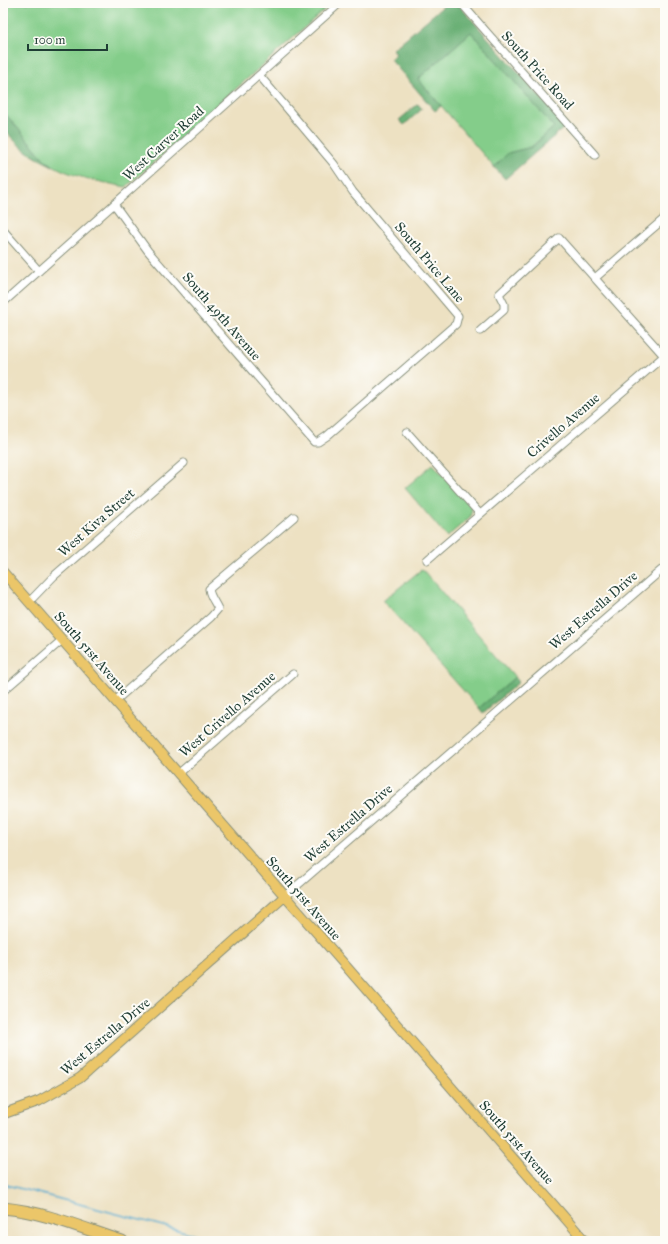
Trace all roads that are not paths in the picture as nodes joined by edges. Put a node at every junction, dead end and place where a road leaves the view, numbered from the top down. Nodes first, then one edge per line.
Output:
1 (340, 3) edge
2 (461, 3) edge
3 (262, 78) junction
4 (595, 155) dead end
5 (114, 204) junction
6 (665, 218) edge
7 (3, 230) edge
8 (39, 271) junction
9 (595, 278) junction
10 (3, 303) edge
11 (480, 331) dead end
12 (664, 357) edge
13 (407, 432) dead end
14 (314, 442) joint
15 (184, 463) dead end
16 (480, 514) junction
17 (294, 517) dead end
18 (427, 560) dead end
19 (665, 567) edge
20 (3, 572) edge
21 (29, 602) junction
22 (62, 640) junction
23 (293, 674) dead end
24 (3, 691) edge
25 (115, 700) junction
26 (178, 774) junction
27 (285, 896) junction
28 (3, 1114) edge
29 (3, 1208) edge
30 (122, 1241) edge
31 (585, 1241) edge

1 - 3 street, West Carver Road
2 - 4 street, South Price Road
3 - 5 street, West Carver Road
3 - 14 street, South Price Lane
5 - 8 street, West Carver Road
5 - 14 street, South 49th Avenue
6 - 9 street
7 - 8 street
8 - 10 street, West Carver Road
9 - 11 street
9 - 12 street
12 - 16 street, Crivello Avenue
13 - 16 street
15 - 21 street, West Kiva Street
16 - 18 street
17 - 25 street
19 - 27 street, West Estrella Drive
20 - 21 main road, South 51st Avenue
21 - 22 main road, South 51st Avenue
22 - 24 street
22 - 25 main road, South 51st Avenue
23 - 26 street, West Crivello Avenue
25 - 26 main road, South 51st Avenue
26 - 27 main road, South 51st Avenue
27 - 28 main road, West Estrella Drive
27 - 31 main road, South 51st Avenue
29 - 30 highway

